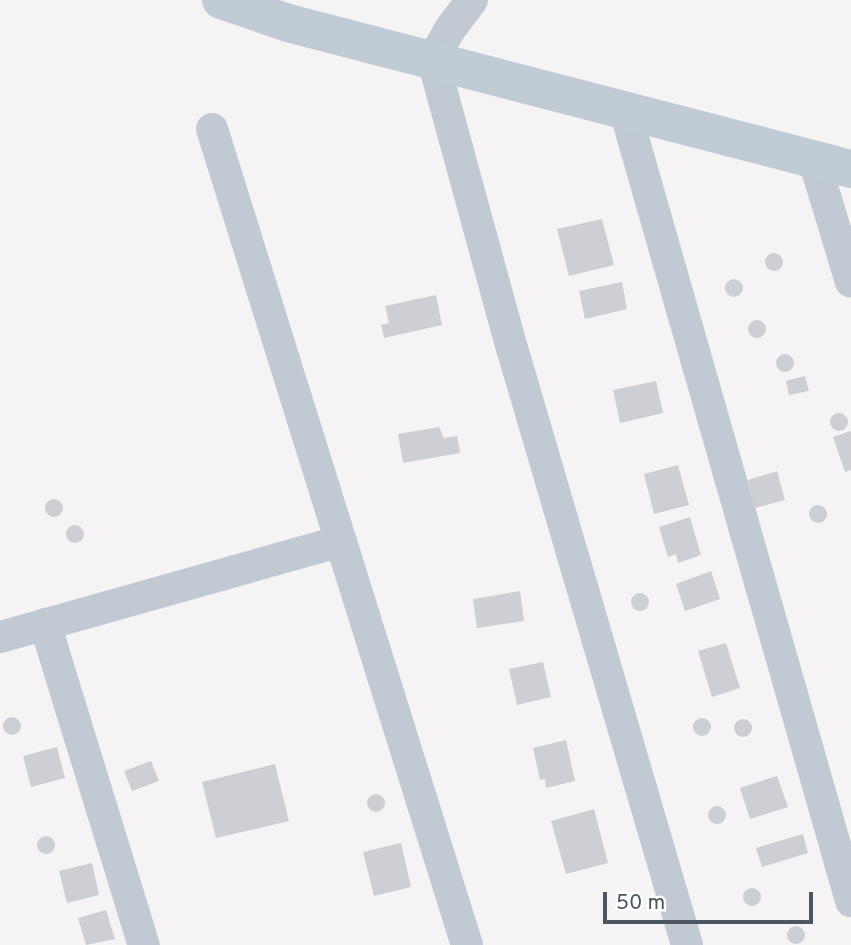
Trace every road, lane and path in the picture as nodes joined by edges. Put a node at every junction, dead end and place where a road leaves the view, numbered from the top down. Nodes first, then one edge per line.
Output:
1 (221, 0) edge
2 (472, 0) edge
3 (433, 60) junction
4 (625, 110) junction
5 (212, 129) dead end
6 (814, 160) junction
7 (851, 169) edge
8 (851, 282) edge
9 (341, 541) junction
10 (45, 624) junction
11 (0, 637) edge
12 (851, 901) edge
13 (144, 945) edge
14 (467, 945) edge
15 (687, 945) edge

1 - 3 street
2 - 3 street
3 - 4 street
3 - 15 street
4 - 6 street
4 - 12 street
5 - 9 street
6 - 7 street
6 - 8 street
9 - 10 street
9 - 14 street
10 - 11 street
10 - 13 street

